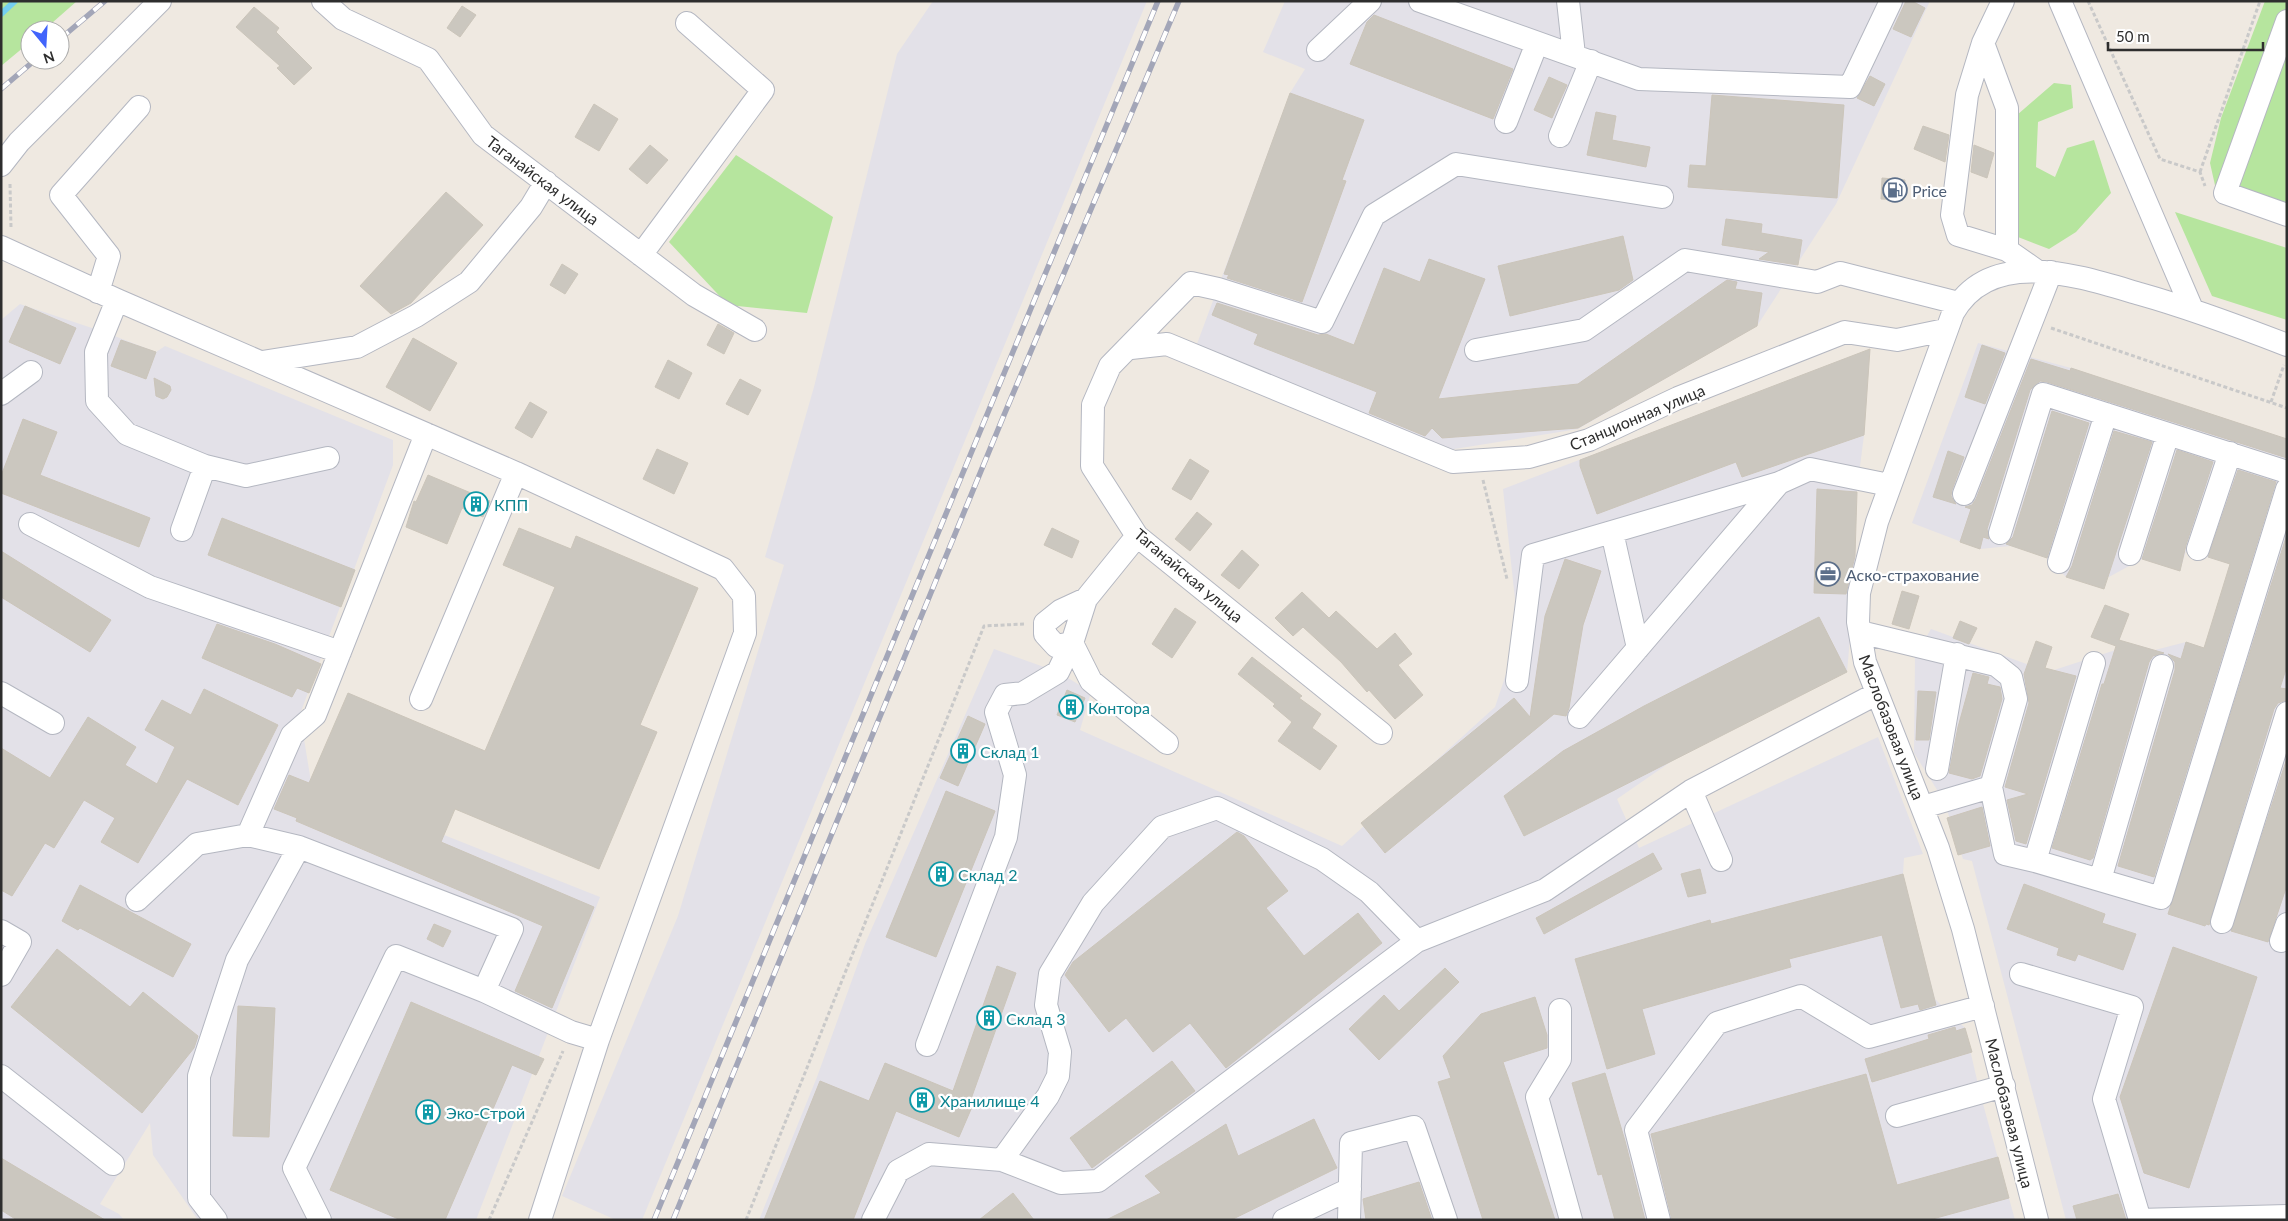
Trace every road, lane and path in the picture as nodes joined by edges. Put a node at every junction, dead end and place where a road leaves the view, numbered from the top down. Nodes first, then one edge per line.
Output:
1 (160, 1) edge
2 (323, 1) edge
3 (1370, 1) edge
4 (1420, 1) edge
5 (1891, 1) edge
6 (2003, 1) edge
7 (2060, 1) edge
8 (2088, 1) edge
9 (2260, 1) edge
10 (1568, 2) edge
11 (2287, 21) edge
12 (687, 23) dead end
13 (1537, 43) junction
14 (1983, 43) junction
15 (1318, 50) dead end
16 (1582, 58) junction
17 (139, 107) dead end
18 (1506, 122) dead end
19 (1560, 136) dead end
20 (6, 172) edge
21 (2200, 172) junction
22 (546, 182) junction
23 (2207, 190) dead end
24 (1662, 197) dead end
25 (2287, 215) edge
26 (6, 250) edge
27 (2007, 250) junction
28 (641, 254) junction
29 (2044, 271) junction
30 (108, 296) junction
31 (1958, 303) junction
32 (2192, 309) junction
33 (2032, 321) junction
34 (755, 330) dead end
35 (1945, 330) junction
36 (2287, 344) edge
37 (1131, 348) junction
38 (1476, 350) dead end
39 (2287, 358) edge
40 (262, 362) junction
41 (31, 372) dead end
42 (1, 394) edge
43 (2271, 402) junction
44 (2287, 408) edge
45 (2106, 414) junction
46 (426, 434) junction
47 (2168, 434) junction
48 (2230, 453) junction
49 (328, 458) dead end
50 (1479, 460) junction
51 (205, 466) junction
52 (2287, 472) edge
53 (516, 474) junction
54 (1779, 483) junction
55 (1889, 485) junction
56 (2287, 489) edge
57 (1964, 494) dead end
58 (30, 524) dead end
59 (182, 530) dead end
60 (1612, 532) junction
61 (2000, 533) dead end
62 (1138, 536) junction
63 (2198, 549) dead end
64 (2130, 554) dead end
65 (2059, 562) dead end
66 (1509, 589) dead end
67 (1086, 599) junction
68 (1045, 623) junction
69 (1860, 632) junction
70 (1072, 643) junction
71 (1638, 648) junction
72 (340, 652) junction
73 (1957, 654) junction
74 (2094, 664) dead end
75 (2162, 666) dead end
76 (1517, 681) dead end
77 (1, 694) edge
78 (1876, 694) junction
79 (421, 699) dead end
80 (2287, 712) edge
81 (1579, 717) dead end
82 (53, 723) dead end
83 (1381, 733) dead end
84 (1167, 744) dead end
85 (1937, 769) dead end
86 (1991, 787) junction
87 (1691, 791) junction
88 (1923, 807) junction
89 (248, 835) junction
90 (299, 847) junction
91 (1722, 860) dead end
92 (2035, 861) junction
93 (2100, 880) junction
94 (136, 900) dead end
95 (2222, 922) dead end
96 (1, 931) edge
97 (1417, 941) junction
98 (2022, 974) dead end
99 (1, 975) edge
100 (484, 991) junction
101 (1983, 1006) junction
102 (1560, 1010) dead end
103 (571, 1032) junction
104 (598, 1040) junction
105 (927, 1045) dead end
106 (1, 1076) edge
107 (2004, 1086) junction
108 (1897, 1116) dead end
109 (1002, 1160) junction
110 (113, 1164) dead end
111 (1350, 1188) junction
112 (2287, 1216) edge
113 (316, 1219) edge
114 (216, 1220) edge
115 (489, 1220) edge
116 (540, 1220) edge
117 (746, 1220) edge
118 (873, 1220) edge
119 (1284, 1220) edge
120 (1349, 1220) edge
121 (1446, 1220) edge
122 (1571, 1220) edge
123 (1659, 1220) edge
124 (2037, 1220) edge
125 (2139, 1220) edge

1 - 20 street
2 - 22 street, Таганайская улица
3 - 15 street
4 - 13 street
5 - 16 street
6 - 14 street
7 - 32 street
8 - 21 path
9 - 21 path
10 - 16 street
11 - 25 street
12 - 28 street
13 - 16 street
13 - 18 street
14 - 27 street
14 - 27 street
16 - 19 street
17 - 30 street
20 - 26 path
21 - 23 path
22 - 28 street, Таганайская улица
22 - 40 street
24 - 37 street, Таганайская улица
26 - 30 street
27 - 29 street
28 - 34 street, Таганайская улица
29 - 31 street, Маслобазовая улица
29 - 32 street, Маслобазовая улица
29 - 33 street
30 - 40 street
30 - 51 street
31 - 35 street, Маслобазовая улица
31 - 38 street
32 - 36 street, Маслобазовая улица
33 - 43 path
33 - 57 street
35 - 50 street, Станционная улица
35 - 55 street, Маслобазовая улица
37 - 50 street, Станционная улица
37 - 62 street, Таганайская улица
39 - 43 path
40 - 46 street
41 - 42 street
43 - 44 path
45 - 47 street
45 - 61 street
45 - 65 street
46 - 53 street
46 - 72 street
47 - 48 street
47 - 64 street
48 - 52 street
48 - 63 street
49 - 51 street
50 - 66 path
51 - 59 street
53 - 79 street
53 - 104 street
54 - 55 street
54 - 60 street
54 - 71 street
55 - 69 street, Маслобазовая улица
56 - 93 street
58 - 72 street
60 - 71 street
60 - 76 street
62 - 67 street
62 - 83 street, Таганайская улица
67 - 68 street
67 - 70 street
68 - 70 street
68 - 117 path
69 - 73 street
69 - 78 street, Маслобазовая улица
70 - 84 street
70 - 105 street
71 - 81 street
72 - 89 street
73 - 85 street
73 - 86 street
74 - 92 street
75 - 93 street
77 - 82 street
78 - 87 street
78 - 88 street, Маслобазовая улица
80 - 95 street
86 - 88 street
86 - 92 street
87 - 91 street
87 - 97 street
88 - 101 street, Маслобазовая улица
89 - 90 street
89 - 94 street
90 - 100 street
90 - 114 street
92 - 93 street
96 - 99 street
97 - 109 street
97 - 109 street
98 - 125 street
100 - 103 street
100 - 113 street
101 - 107 street, Маслобазовая улица
101 - 123 street
102 - 122 street
103 - 104 street
103 - 115 path
104 - 116 street
106 - 110 street
107 - 108 street
107 - 124 street, Маслобазовая улица
109 - 118 street
111 - 119 street
111 - 120 street
111 - 121 street
112 - 125 street

